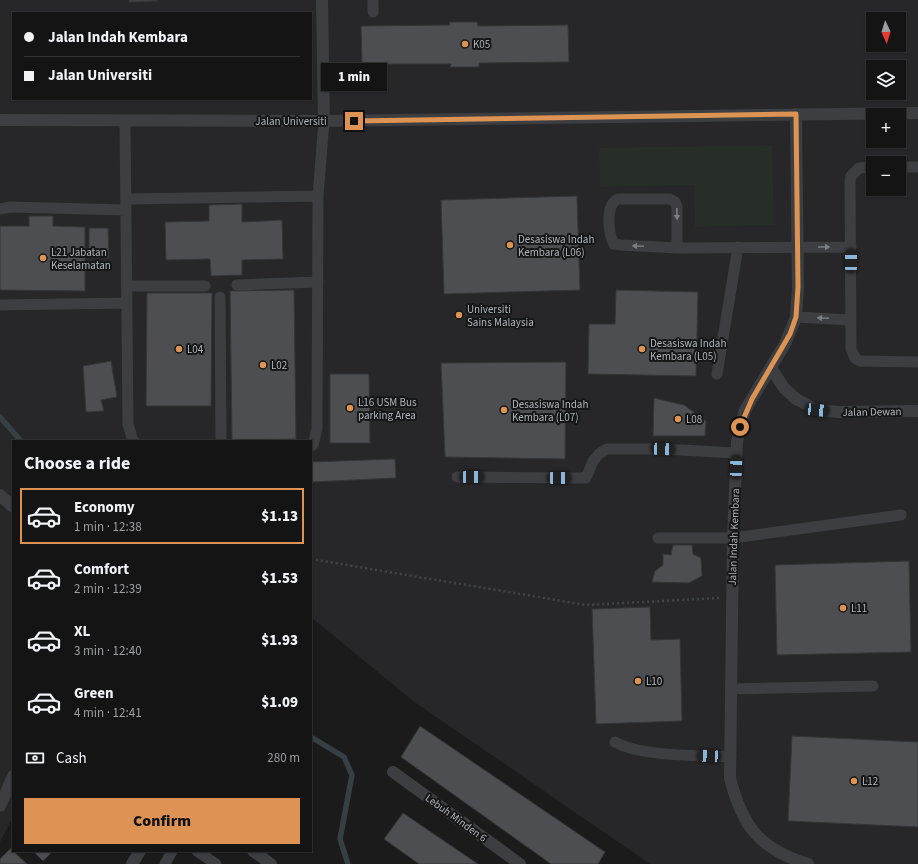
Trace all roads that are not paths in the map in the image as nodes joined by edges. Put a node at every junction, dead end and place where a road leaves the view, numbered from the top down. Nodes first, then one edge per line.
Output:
1 (322, 0) edge
2 (373, 0) edge
3 (374, 12) dead end
4 (918, 113) edge
5 (796, 114) junction
6 (0, 120) edge
7 (125, 120) junction
8 (324, 122) junction
9 (906, 167) edge
10 (918, 167) edge
11 (866, 168) edge
12 (318, 196) junction
13 (126, 204) junction
14 (0, 209) edge
15 (738, 247) junction
16 (798, 247) junction
17 (677, 248) junction
18 (850, 248) junction
19 (318, 282) junction
20 (237, 285) dead end
21 (127, 286) junction
22 (205, 286) dead end
23 (220, 296) dead end
24 (127, 303) junction
25 (0, 305) edge
26 (796, 317) junction
27 (851, 320) junction
28 (918, 362) edge
29 (771, 368) junction
30 (717, 374) dead end
31 (918, 411) edge
32 (133, 440) edge
33 (221, 440) edge
34 (312, 446) edge
35 (736, 453) junction
36 (456, 478) dead end
37 (0, 496) edge
38 (12, 505) edge
39 (902, 515) dead end
40 (658, 538) dead end
41 (733, 538) junction
42 (874, 686) dead end
43 (732, 689) junction
44 (615, 742) dead end
45 (731, 757) junction
46 (393, 772) dead end
47 (12, 778) edge
48 (0, 806) edge
49 (139, 852) edge
50 (171, 852) edge
51 (198, 852) edge
52 (255, 852) edge
53 (132, 864) edge
54 (165, 864) edge
55 (216, 864) edge
56 (271, 864) edge
57 (520, 864) edge
58 (808, 864) edge

1 - 8 street
2 - 3 lane
4 - 5 street, Jalan Universiti
5 - 8 street, Jalan Universiti
5 - 16 street, Jalan Indah Kembara
6 - 7 street, Jalan Universiti
7 - 8 street, Jalan Universiti
7 - 13 lane
8 - 12 lane
9 - 10 lane
11 - 18 lane
12 - 13 lane
12 - 19 lane
13 - 14 lane
13 - 21 lane
15 - 16 lane
15 - 17 lane
15 - 30 lane
16 -> 18 lane
16 - 26 street, Jalan Indah Kembara
17 -> 17 lane
18 - 27 lane
19 - 20 lane
19 - 34 lane
21 - 22 lane
21 - 24 lane
23 - 33 lane
24 - 25 lane
24 - 32 lane
27 -> 26 lane
26 - 29 street, Jalan Indah Kembara
27 - 28 lane
29 - 31 street, Jalan Dewan
29 - 35 street, Jalan Indah Kembara
35 - 36 lane
35 - 41 street, Jalan Indah Kembara
37 - 38 street
39 - 41 lane
40 - 41 lane
41 - 43 street, Jalan Indah Kembara
42 - 43 lane
43 - 45 street, Jalan Indah Kembara
44 - 45 lane
45 - 58 street, Jalan Indah Kembara
46 - 57 street, Lebuh Minden 6
47 - 48 street
49 - 53 street
50 - 54 lane
51 - 55 lane
52 - 56 street

